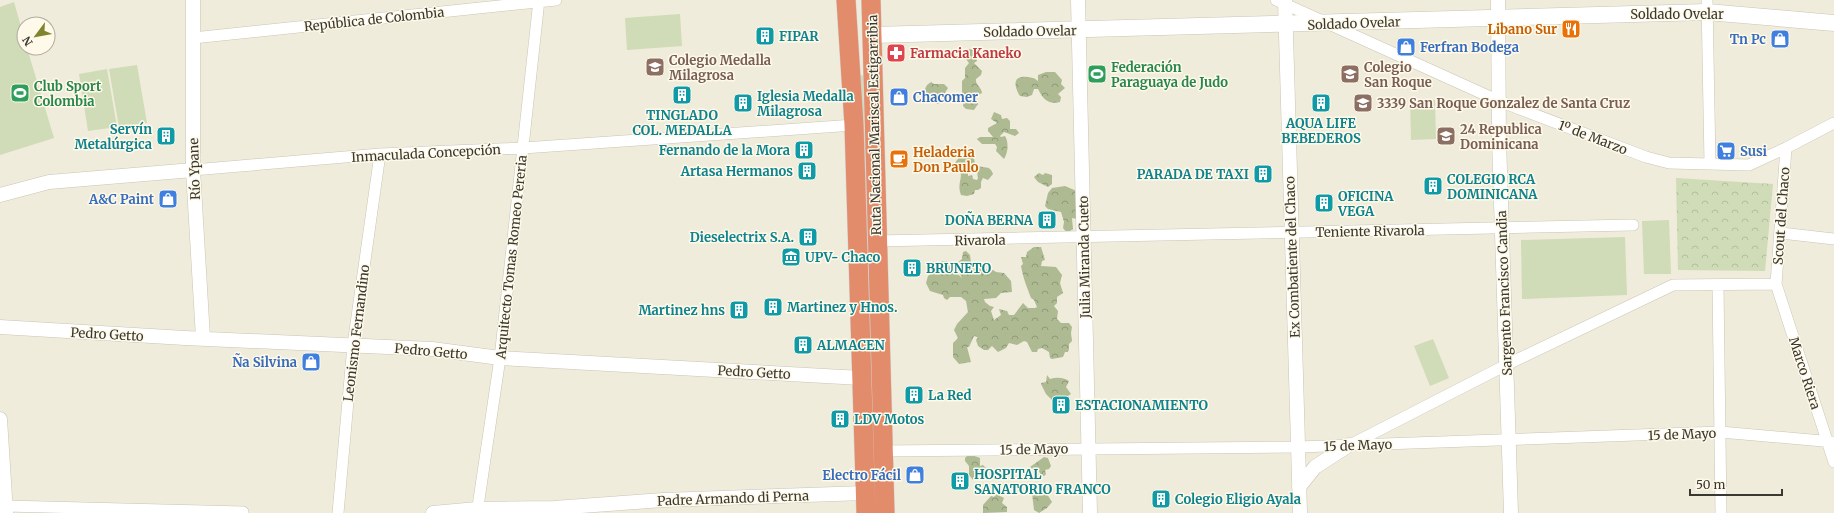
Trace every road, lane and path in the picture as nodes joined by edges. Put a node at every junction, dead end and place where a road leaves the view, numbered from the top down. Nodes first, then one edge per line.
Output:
1 (194, 0) edge
2 (556, 0) edge
3 (1078, 0) edge
4 (1498, 0) edge
5 (539, 1) edge
6 (871, 1) edge
7 (1282, 1) edge
8 (846, 2) edge
9 (1707, 6) edge
10 (1499, 18) junction
11 (1834, 23) edge
12 (1326, 24) junction
13 (1286, 25) junction
14 (1079, 30) junction
15 (873, 35) junction
16 (192, 38) junction
17 (1499, 101) junction
18 (1834, 123) edge
19 (854, 125) junction
20 (523, 148) junction
21 (1786, 148) junction
22 (380, 154) junction
23 (1710, 164) junction
24 (193, 170) junction
25 (0, 195) edge
26 (1633, 226) dead end
27 (1502, 228) junction
28 (1292, 233) junction
29 (1780, 233) junction
30 (1083, 238) junction
31 (1834, 239) edge
32 (877, 242) junction
33 (1776, 284) junction
34 (1718, 285) junction
35 (0, 328) edge
36 (203, 338) junction
37 (353, 345) junction
38 (500, 358) junction
39 (1506, 365) junction
40 (861, 378) junction
41 (0, 419) edge
42 (1720, 432) junction
43 (1509, 440) junction
44 (1830, 442) edge
45 (1349, 445) junction
46 (1298, 447) junction
47 (1088, 449) junction
48 (882, 451) junction
49 (1834, 462) edge
50 (1299, 487) junction
51 (865, 493) junction
52 (6, 510) edge
53 (477, 511) edge
54 (243, 512) dead end
55 (338, 513) edge
56 (433, 513) edge
57 (866, 513) edge
58 (885, 513) edge
59 (1090, 513) edge
60 (1300, 513) edge
61 (1511, 513) edge
62 (1721, 513) edge

1 - 16 street, Río Ypane
2 - 5 street, República de Colombia
3 - 14 street, Julia Miranda Cueto
4 - 10 street, Sargento Francisco Candia
5 - 16 street, República de Colombia
5 - 20 street, Arquitecto Tomas Romeo Pereria
6 - 8 highway
6 - 15 highway, Ruta Nacional Mariscal Estigarribia
7 - 12 street, 1º de Marzo
7 - 13 street, Ex Combatiente del Chaco
8 - 19 highway, Ruta Nacional Mariscal Estigarribia
9 - 10 main road, Soldado Ovelar
9 - 11 main road, Soldado Ovelar
9 - 23 street
10 - 12 main road, Soldado Ovelar
10 - 17 street, Sargento Francisco Candia
12 - 13 main road, Soldado Ovelar
12 - 17 street, 1º de Marzo
13 - 14 main road, Soldado Ovelar
13 - 28 street, Ex Combatiente del Chaco
14 - 15 main road, Soldado Ovelar
14 - 30 street, Julia Miranda Cueto
15 - 32 highway, Ruta Nacional Mariscal Estigarribia
16 - 24 street, Río Ypane
17 - 23 street, 1º de Marzo
17 - 27 street, Sargento Francisco Candia
18 - 21 street, 1º de Marzo
19 - 20 street, Inmaculada Concepción
19 - 40 highway, Ruta Nacional Mariscal Estigarribia
20 - 22 street, Inmaculada Concepción
20 - 38 street, Arquitecto Tomas Romeo Pereria
21 - 23 street, 1º de Marzo
21 - 29 street, Scout del Chaco
22 - 24 street, Inmaculada Concepción
22 - 37 street, Leonismo Fernandino
24 - 25 street, Inmaculada Concepción
24 - 36 street, Río Ypane
26 - 27 street, Teniente Rivarola
27 - 28 street, Teniente Rivarola
27 - 39 street, Sargento Francisco Candia
28 - 30 street, Teniente Rivarola
28 - 46 street, Ex Combatiente del Chaco
29 - 31 street
29 - 33 street, Scout del Chaco
30 - 32 street, Rivarola
30 - 47 street, Julia Miranda Cueto
32 - 48 highway, Ruta Nacional Mariscal Estigarribia
33 - 34 street
33 - 44 street, Marco Riera
34 - 39 street
34 - 42 street
35 - 36 street, Pedro Getto
36 - 37 street, Pedro Getto
37 - 38 street, Pedro Getto
37 - 55 street, Leonismo Fernandino
38 - 40 street, Pedro Getto
38 - 53 street, Arquitecto Tomas Romeo Pereria
39 - 43 street, Sargento Francisco Candia
39 - 45 street
40 - 51 highway, Ruta Nacional Mariscal Estigarribia
41 - 52 street
42 - 43 street, 15 de Mayo
42 - 44 street, 15 de Mayo
42 - 62 street
43 - 45 street, 15 de Mayo
43 - 61 street, Sargento Francisco Candia
44 - 49 street, Marco Riera
45 - 46 street, 15 de Mayo
45 - 50 street
46 - 47 street, 15 de Mayo
46 - 50 street, Ex Combatiente del Chaco
47 - 48 street, 15 de Mayo
47 - 59 street, Julia Miranda Cueto
48 - 58 highway, Ruta Nacional Mariscal Estigarribia
50 - 60 street, Ex Combatiente del Chaco
51 - 53 street, Padre Armando di Perna
51 - 57 highway, Ruta Nacional Mariscal Estigarribia
52 - 54 street
53 - 56 street, Padre Armando di Perna

